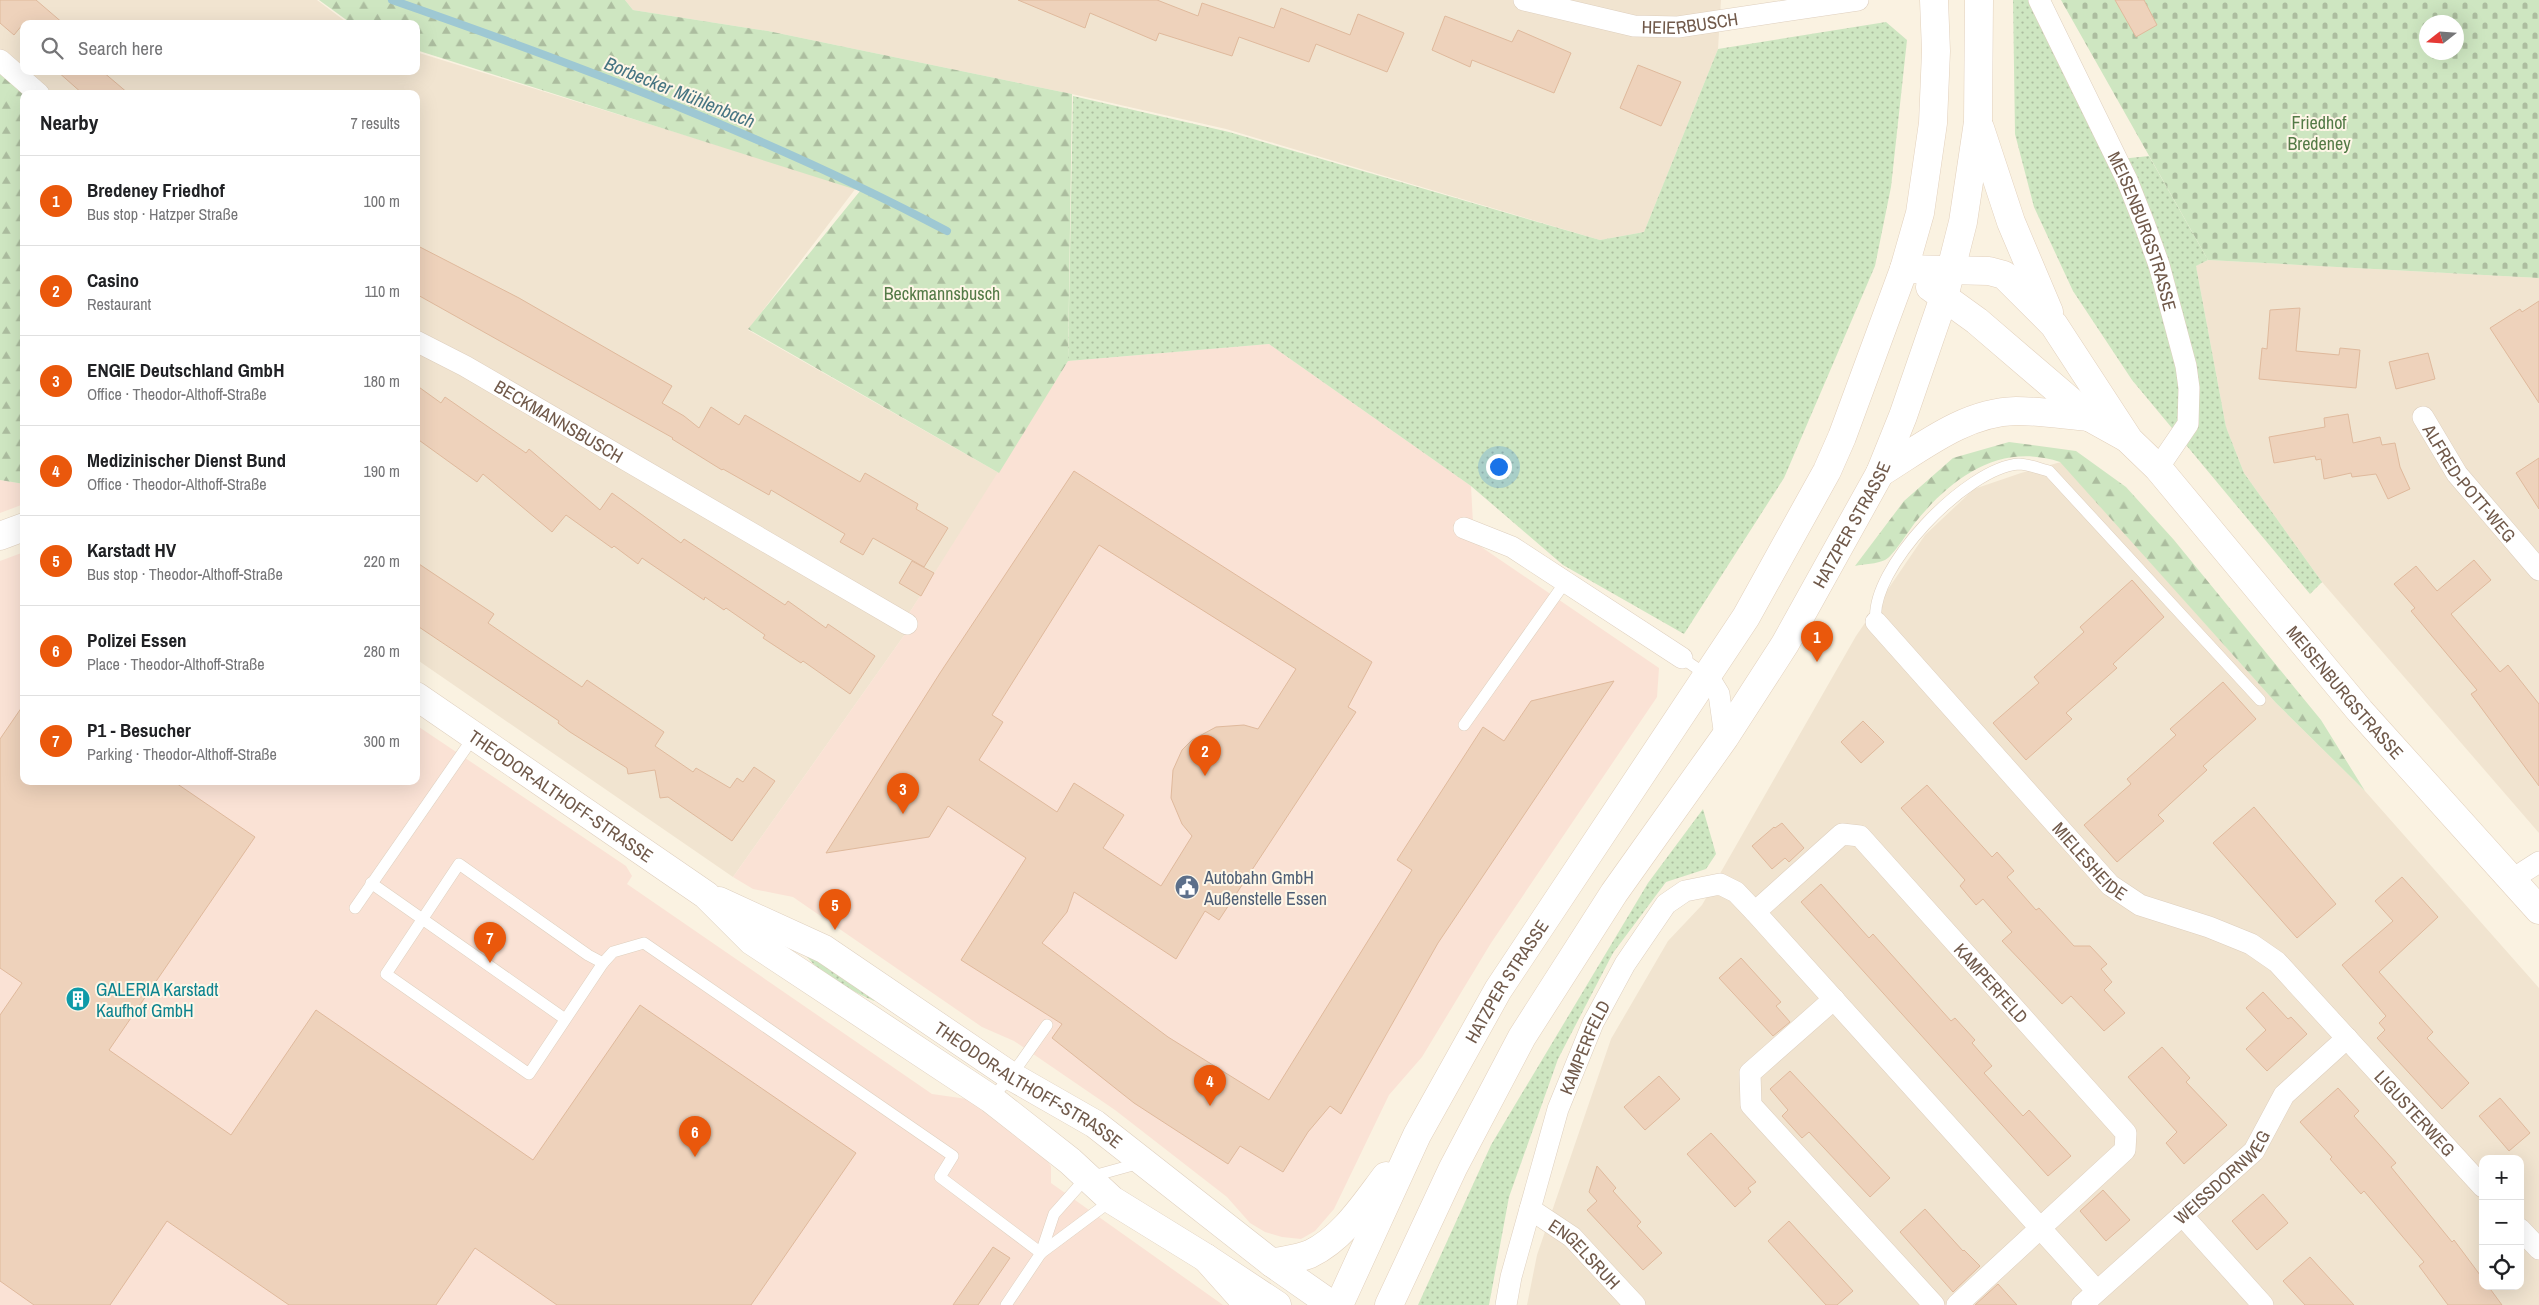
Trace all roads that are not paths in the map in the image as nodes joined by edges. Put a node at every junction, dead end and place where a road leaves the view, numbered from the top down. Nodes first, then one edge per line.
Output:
1 (1524, 0) edge
2 (1858, 0) edge
3 (1934, 0) edge
4 (1979, 0) edge
5 (2039, 0) edge
6 (1598, 9) edge
7 (0, 60) edge
8 (34, 90) edge
9 (1978, 122) junction
10 (1904, 269) junction
11 (1951, 269) junction
12 (1944, 297) junction
13 (2054, 325) junction
14 (420, 343) edge
15 (2089, 417) junction
16 (2423, 417) dead end
17 (2129, 440) junction
18 (2158, 468) junction
19 (1880, 473) junction
20 (20, 528) edge
21 (1464, 528) dead end
22 (0, 536) edge
23 (2539, 570) edge
24 (1566, 581) junction
25 (1876, 622) joint
26 (907, 624) dead end
27 (1682, 658) joint
28 (1708, 676) junction
29 (420, 699) edge
30 (2260, 700) dead end
31 (1464, 725) dead end
32 (475, 736) junction
33 (1725, 737) junction
34 (2539, 862) edge
35 (2511, 880) junction
36 (371, 883) junction
37 (706, 895) junction
38 (355, 908) dead end
39 (2539, 910) edge
40 (1755, 912) junction
41 (422, 919) junction
42 (603, 963) junction
43 (1834, 998) junction
44 (565, 1019) junction
45 (1047, 1025) dead end
46 (2347, 1038) junction
47 (1011, 1076) junction
48 (991, 1100) junction
49 (1417, 1135) junction
50 (1142, 1162) junction
51 (1086, 1178) junction
52 (2479, 1184) edge
53 (1112, 1200) junction
54 (1530, 1209) junction
55 (2182, 1215) junction
56 (2041, 1228) junction
57 (2524, 1233) edge
58 (2539, 1249) edge
59 (1041, 1254) junction
60 (1206, 1258) junction
61 (1272, 1263) junction
62 (2089, 1298) edge
63 (1006, 1305) edge
64 (1248, 1305) edge
65 (1277, 1305) edge
66 (1332, 1305) edge
67 (1339, 1305) edge
68 (1389, 1305) edge
69 (1506, 1305) edge
70 (1635, 1305) edge
71 (1934, 1305) edge
72 (1957, 1305) edge
73 (2263, 1305) edge

1 - 6 street, HEIERBUSCH
2 - 6 street, HEIERBUSCH
3 - 10 main road
4 - 9 main road
5 - 18 street, MEISENBURGSTRASSE
7 - 8 street
9 - 11 main road
9 - 13 main road
10 - 11 main road, MEISENBURGSTRASSE
10 - 12 main road, MEISENBURGSTRASSE
10 - 28 main road, HATZPER STRASSE
11 - 12 main road
11 - 13 main road, MEISENBURGSTRASSE
12 - 15 main road, MEISENBURGSTRASSE
12 - 19 main road, HATZPER STRASSE
13 - 17 main road, MEISENBURGSTRASSE
14 - 26 street, BECKMANNSBUSCH
15 - 17 main road, MEISENBURGSTRASSE
15 - 19 main road
16 - 23 street, ALFRED-POTT-WEG
17 - 18 main road, MEISENBURGSTRASSE
18 - 35 main road, MEISENBURGSTRASSE
19 - 33 main road, HATZPER STRASSE
20 - 22 main road
21 - 24 street
24 - 27 street
24 - 31 lane
25 - 30 lane
25 - 46 street, MIELESHEIDE
27 - 28 lane
28 - 33 street
28 - 49 main road, HATZPER STRASSE
29 - 32 main road, THEODOR-ALTHOFF-STRASSE
32 - 36 lane
32 - 37 main road, THEODOR-ALTHOFF-STRASSE
33 - 68 main road, HATZPER STRASSE
34 - 35 street
35 - 39 main road, MEISENBURGSTRASSE
36 - 38 lane
36 - 41 lane
37 - 47 main road, THEODOR-ALTHOFF-STRASSE
37 - 48 main road, THEODOR-ALTHOFF-STRASSE
40 - 43 street, KAMPERFELD
40 - 54 street, KAMPERFELD
40 - 56 street, KAMPERFELD
41 - 42 lane
41 - 44 lane
41 - 44 lane
42 - 44 lane
42 - 59 lane
43 - 56 street, KAMPERFELD
43 - 71 street
45 - 47 lane
46 - 52 street, LIGUSTERWEG
46 - 55 street, WEISSDORNWEG
47 - 48 lane
47 - 50 main road, THEODOR-ALTHOFF-STRASSE
48 - 51 main road, THEODOR-ALTHOFF-STRASSE
49 - 61 main road
49 - 67 main road, HATZPER STRASSE
50 - 51 lane
50 - 61 main road, THEODOR-ALTHOFF-STRASSE
51 - 53 main road, THEODOR-ALTHOFF-STRASSE
51 - 59 lane
53 - 59 lane
53 - 60 main road, THEODOR-ALTHOFF-STRASSE
54 - 69 street, KAMPERFELD
54 - 70 street, ENGELSRUH
55 - 62 street, WEISSDORNWEG
55 - 73 street
56 - 62 street, KAMPERFELD
56 - 72 street, KAMPERFELD
57 - 58 street
59 - 63 lane
60 - 64 main road
60 - 65 main road, THEODOR-ALTHOFF-STRASSE
61 - 66 main road, THEODOR-ALTHOFF-STRASSE

